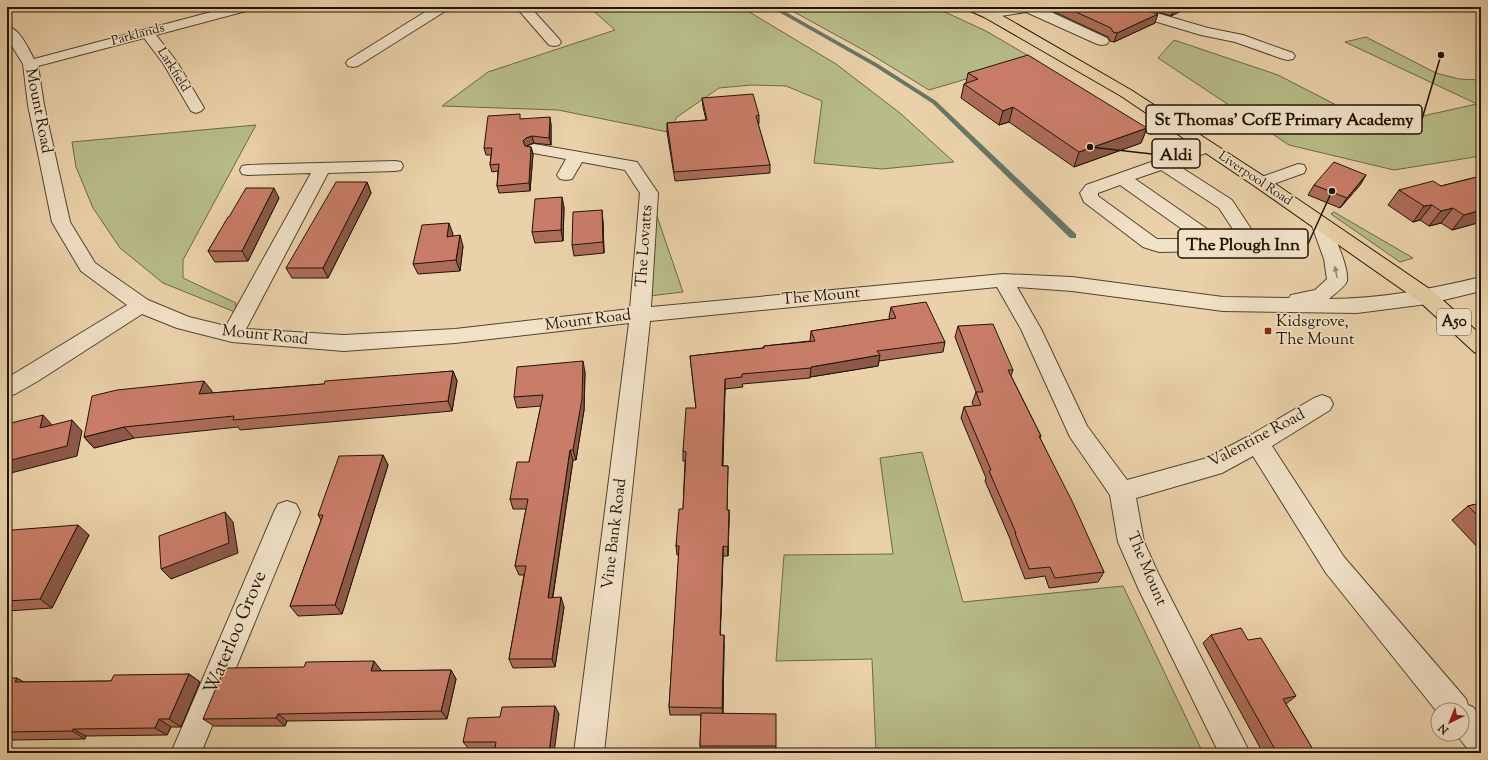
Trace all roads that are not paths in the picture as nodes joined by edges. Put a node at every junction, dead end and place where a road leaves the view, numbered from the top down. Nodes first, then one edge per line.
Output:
1 (245, 7) edge
2 (442, 7) edge
3 (523, 7) edge
4 (973, 7) edge
5 (1031, 7) edge
6 (1122, 7) edge
7 (1148, 7) edge
8 (989, 14) junction
9 (7, 30) edge
10 (147, 32) junction
11 (1238, 38) junction
12 (1102, 41) dead end
13 (554, 42) dead end
14 (1288, 56) dead end
15 (30, 64) junction
16 (354, 64) dead end
17 (196, 108) dead end
18 (1208, 147) junction
19 (534, 149) dead end
20 (576, 157) junction
21 (1162, 164) junction
22 (395, 166) dead end
23 (322, 168) junction
24 (1298, 169) dead end
25 (248, 170) dead end
26 (566, 175) dead end
27 (1122, 178) junction
28 (1262, 183) junction
29 (1320, 223) junction
30 (1212, 245) junction
31 (1003, 280) junction
32 (1481, 284) edge
33 (1427, 297) junction
34 (141, 305) junction
35 (1272, 305) junction
36 (640, 315) junction
37 (232, 335) junction
38 (1481, 347) edge
39 (7, 388) edge
40 (1322, 404) dead end
41 (1257, 443) junction
42 (1122, 492) junction
43 (287, 512) dead end
44 (1448, 702) edge
45 (1470, 728) edge
46 (1481, 741) edge
47 (186, 753) edge
48 (589, 753) edge
49 (1235, 753) edge

1 - 10 street, Parklands
2 - 16 street
3 - 13 street
4 - 8 main road, Liverpool Road / A50
5 - 8 street
5 - 12 street
6 - 11 street
7 - 11 street
8 - 18 main road, Liverpool Road / A50
9 - 15 street, Mount Road
10 - 15 street, Parklands
10 - 17 street, Larkfield
11 - 14 street
15 - 34 street, Mount Road
18 - 21 street
18 - 28 main road, Liverpool Road / A50
19 - 20 street, The Lovatts
20 - 26 street
20 - 36 street, The Lovatts
21 - 27 street
21 - 30 street
22 - 23 street
23 - 25 street
23 - 37 street
24 - 28 street
27 - 30 street
27 - 30 street
28 - 29 main road, Liverpool Road / A50
29 - 33 main road, Liverpool Road / A50
35 -> 29 street
31 - 35 street, The Mount
31 - 36 street, The Mount
31 - 42 street, The Mount
32 - 33 street, The Mount
33 - 35 street, The Mount
33 - 38 main road, Liverpool Road / A50
34 - 37 street, Mount Road
34 - 39 street
36 - 37 street, Mount Road
36 - 48 street, Vine Bank Road
40 - 41 street, Valentine Road
41 - 42 street, Valentine Road
41 - 44 street
42 - 49 street, The Mount
43 - 47 street, Waterloo Grove
45 - 46 street

